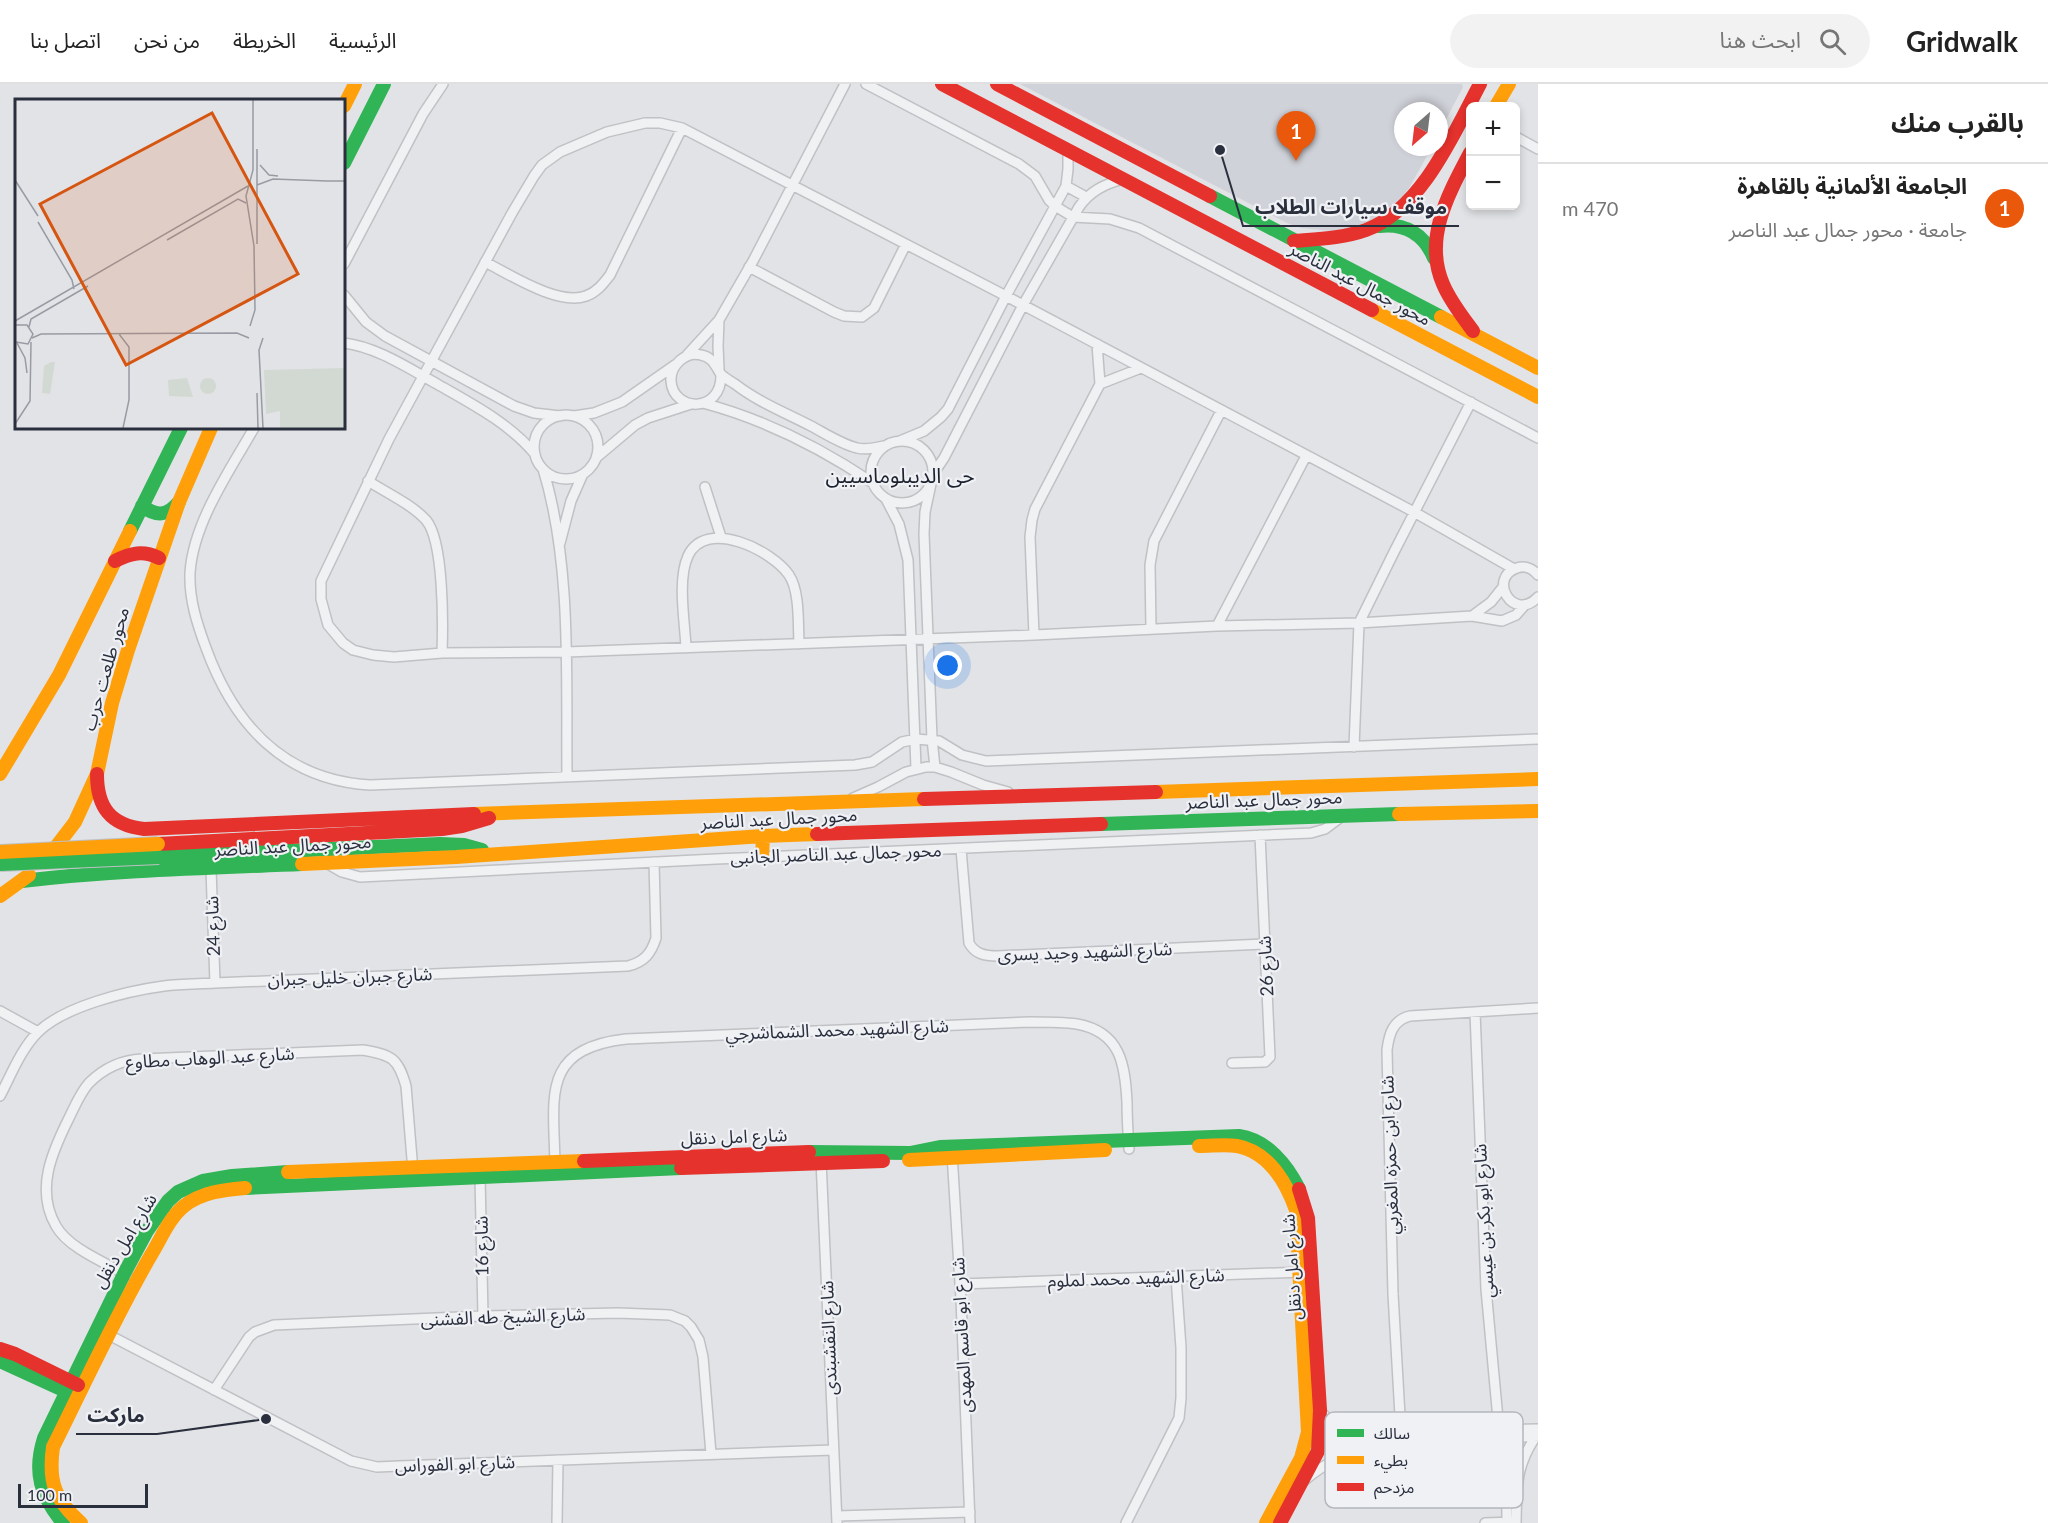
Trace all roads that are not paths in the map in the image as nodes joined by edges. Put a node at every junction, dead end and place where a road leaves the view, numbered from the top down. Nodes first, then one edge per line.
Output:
1 (355, 84) edge
2 (384, 84) edge
3 (443, 84) edge
4 (845, 84) edge
5 (866, 84) edge
6 (942, 84) edge
7 (997, 84) edge
8 (1480, 84) edge
9 (1509, 84) edge
10 (1473, 102) edge
11 (1498, 102) edge
12 (345, 104) edge
13 (1466, 119) edge
14 (682, 128) junction
15 (1520, 140) edge
16 (1538, 149) edge
17 (1068, 151) junction
18 (1468, 156) edge
19 (345, 161) edge
20 (1123, 180) junction
21 (793, 185) junction
22 (1066, 186) junction
23 (1195, 188) junction
24 (1086, 197) junction
25 (1055, 206) junction
26 (1183, 211) junction
27 (1073, 217) junction
28 (1374, 226) junction
29 (1294, 241) junction
30 (906, 244) junction
31 (345, 262) edge
32 (485, 262) junction
33 (1435, 263) junction
34 (750, 267) junction
35 (345, 296) edge
36 (1006, 296) junction
37 (1023, 305) junction
38 (719, 320) junction
39 (1476, 335) junction
40 (345, 343) edge
41 (1096, 344) junction
42 (686, 357) junction
43 (431, 360) junction
44 (675, 365) junction
45 (1142, 368) junction
46 (1538, 368) edge
47 (720, 371) junction
48 (423, 376) junction
49 (1100, 384) junction
50 (1538, 397) edge
51 (1471, 402) junction
52 (703, 403) junction
53 (691, 404) junction
54 (1221, 411) junction
55 (560, 416) junction
56 (573, 416) junction
57 (180, 429) edge
58 (210, 429) edge
59 (253, 429) edge
60 (1538, 438) edge
61 (900, 441) junction
62 (884, 446) junction
63 (535, 454) junction
64 (1306, 456) junction
65 (597, 457) junction
66 (543, 470) junction
67 (933, 474) junction
68 (582, 476) junction
69 (368, 481) junction
70 (873, 483) junction
71 (931, 484) junction
72 (705, 487) dead end
73 (886, 499) junction
74 (179, 502) junction
75 (142, 506) junction
76 (1414, 512) junction
77 (722, 537) junction
78 (560, 546) junction
79 (159, 558) junction
80 (115, 561) junction
81 (1538, 561) edge
82 (1529, 568) junction
83 (1514, 569) junction
84 (1538, 575) edge
85 (1503, 587) junction
86 (1538, 597) edge
87 (1524, 606) junction
88 (1472, 616) junction
89 (1359, 623) junction
90 (1217, 626) junction
91 (1150, 629) junction
92 (1034, 635) junction
93 (912, 639) junction
94 (928, 639) junction
95 (800, 644) junction
96 (686, 648) junction
97 (566, 652) junction
98 (442, 653) junction
99 (916, 739) junction
100 (932, 739) junction
101 (1537, 740) edge
102 (1354, 747) junction
103 (935, 767) junction
104 (916, 768) junction
105 (2, 770) edge
106 (97, 774) junction
107 (567, 775) junction
108 (1538, 779) edge
109 (1022, 796) junction
110 (844, 802) junction
111 (1538, 812) edge
112 (500, 813) junction
113 (1343, 815) junction
114 (124, 825) junction
115 (1260, 835) junction
116 (763, 836) junction
117 (962, 849) junction
118 (159, 850) junction
119 (0, 852) edge
120 (493, 854) junction
121 (762, 857) junction
122 (654, 862) junction
123 (326, 863) junction
124 (0, 864) edge
125 (211, 868) junction
126 (119, 873) junction
127 (22, 881) junction
128 (0, 896) edge
129 (1264, 944) junction
130 (215, 983) junction
131 (1538, 1008) edge
132 (0, 1011) edge
133 (1475, 1012) junction
134 (38, 1032) junction
135 (1232, 1063) dead end
136 (0, 1096) edge
137 (1129, 1145) junction
138 (952, 1153) junction
139 (821, 1158) junction
140 (555, 1167) junction
141 (413, 1174) junction
142 (480, 1177) junction
143 (1306, 1272) junction
144 (131, 1277) junction
145 (1176, 1277) junction
146 (960, 1284) junction
147 (483, 1316) junction
148 (109, 1335) junction
149 (0, 1349) edge
150 (0, 1360) edge
151 (74, 1389) junction
152 (214, 1390) junction
153 (1320, 1410) junction
154 (1400, 1412) edge
155 (1497, 1412) edge
156 (1325, 1416) edge
157 (1537, 1434) edge
158 (833, 1450) junction
159 (711, 1454) junction
160 (1523, 1458) edge
161 (558, 1460) junction
162 (1325, 1465) edge
163 (1301, 1484) junction
164 (970, 1512) junction
165 (837, 1519) edge
166 (1512, 1522) edge
167 (63, 1523) edge
168 (81, 1523) edge
169 (558, 1523) edge
170 (970, 1523) edge
171 (1126, 1523) edge
172 (1266, 1523) edge
173 (1280, 1523) edge
174 (1485, 1523) edge

1 - 12 main road
2 - 19 main road
3 - 31 street
4 - 21 street
5 - 25 street
6 - 17 main road, محور جمال عبد الناصر
7 - 23 main road, محور جمال عبد الناصر
8 - 10 main road
9 - 11 main road
13 - 28 main road
14 - 21 street
14 - 32 street
14 - 32 street
15 - 16 street
17 - 20 main road, محور جمال عبد الناصر
17 - 22 street
18 - 33 main road
20 - 24 street
20 - 26 main road, محور جمال عبد الناصر
21 - 30 street
21 - 34 street
22 - 24 street
22 - 25 street
23 - 26 main road
23 - 29 main road, محور جمال عبد الناصر
24 - 27 street
25 - 27 street
25 - 36 street
26 - 50 main road, محور جمال عبد الناصر
27 - 37 street
27 - 51 street
28 - 29 main road
28 - 33 main road
29 - 39 main road, محور جمال عبد الناصر
30 - 34 street
30 - 36 street
32 - 43 street
33 - 39 main road
34 - 38 street
35 - 43 street
36 - 37 street
36 - 61 street
37 - 41 street
37 - 67 street
38 - 42 street
38 - 47 street
39 - 46 main road, محور جمال عبد الناصر
40 - 48 street
41 - 45 street
41 - 49 street
42 - 44 street
42 - 47 street
43 - 48 street
43 - 55 street
44 - 53 street
44 - 56 street
45 - 49 street
45 - 54 street
47 - 52 street
47 - 62 street
48 - 63 street
48 - 69 street
49 - 92 street
51 - 60 street
51 - 76 street
52 - 53 street
52 - 70 street
53 - 65 street
54 - 64 street
54 - 91 street
55 - 56 street
55 - 63 street
56 - 65 street
57 - 75 main road, محور طلعت حرب
58 - 74 main road, محور طلعت حرب
59 - 107 street
61 - 62 street
61 - 67 street
62 - 70 street
63 - 66 street
64 - 76 street
64 - 90 street
65 - 68 street
66 - 68 street
66 - 78 street
67 - 71 street
68 - 78 street
69 - 98 street
69 - 98 street
70 - 73 street
71 - 73 street
71 - 94 street
72 - 77 street
73 - 93 street
74 - 75 main road
74 - 79 main road, محور طلعت حرب
75 - 80 main road, محور طلعت حرب
76 - 83 street
76 - 89 street
77 - 95 street
77 - 96 street
78 - 97 street
79 - 80 main road
79 - 106 main road, محور طلعت حرب
80 - 105 main road, محور طلعت حرب
81 - 82 street
82 - 83 street
82 - 84 street
83 - 85 street
85 - 87 street
85 - 88 street
86 - 87 street
87 - 88 street
88 - 89 street
89 - 90 street
89 - 102 street
90 - 91 street
91 - 92 street
92 - 94 street
93 - 94 street
93 - 95 street
93 - 99 street
94 - 100 street
95 - 96 street
96 - 97 street
97 - 98 street
97 - 107 street
99 - 100 street
99 - 104 street
99 - 107 street
100 - 102 street
100 - 103 street
101 - 102 street
103 - 104 street
103 - 109 street
104 - 110 street
106 - 114 main road
106 - 127 main road, محور طلعت حرب
108 - 109 main road, محور جمال عبد الناصر
109 - 110 main road, محور جمال عبد الناصر
110 - 112 main road, محور جمال عبد الناصر
111 - 113 main road, محور جمال عبد الناصر
112 - 114 main road, محور جمال عبد الناصر
112 - 118 main road
113 - 115 street, محور جمال عبد الناصر الجانبى
113 - 116 main road, محور جمال عبد الناصر
114 - 126 main road
115 - 117 street, محور جمال عبد الناصر الجانبى
115 - 129 street, شارع 26
116 - 120 main road, محور جمال عبد الناصر
116 - 121 main road
117 - 121 street, محور جمال عبد الناصر الجانبى
117 - 129 street, شارع الشهيد وحيد يسرى
118 - 119 main road, bridge
118 - 120 main road
118 - 124 main road, bridge
120 - 123 main road, محور جمال عبد الناصر
121 - 122 street, محور جمال عبد الناصر الجانبى
122 - 123 street, محور جمال عبد الناصر الجانبى
122 - 130 street, شارع جبران خليل جبران
123 - 125 main road, محور جمال عبد الناصر
125 - 126 main road, محور جمال عبد الناصر
125 - 130 street, شارع 24
126 - 127 main road, محور جمال عبد الناصر
127 - 128 main road, محور طلعت حرب
129 - 135 street, شارع 26
130 - 134 street, شارع جبران خليل جبران
131 - 133 street, شارع ابن حمزه المغربي
132 - 134 street
133 - 154 street, شارع ابن حمزه المغربي
133 - 155 street, شارع ابو بكر بن عيسي
134 - 136 street, شارع جبران خليل جبران
137 - 138 main road, شارع امل دنقل
137 - 140 street, شارع الشهيد محمد الشماشرجي
137 - 143 main road, شارع امل دنقل
138 - 139 main road, شارع امل دنقل
138 - 146 street, شارع ابو قاسم المهدى
139 - 140 main road, شارع امل دنقل
139 - 158 street, شارع النقشبندى
140 - 141 main road, شارع امل دنقل
140 - 142 main road, شارع امل دنقل
141 - 142 main road, شارع امل دنقل
141 - 144 main road, شارع امل دنقل
141 - 144 street, شارع عبد الوهاب مطاوع
142 - 147 street, شارع 16
143 - 145 street, شارع الشهيد محمد لملوم
143 - 153 main road, شارع امل دنقل
143 - 172 main road, شارع امل دنقل
144 - 148 main road, شارع امل دنقل
144 - 151 main road, شارع امل دنقل
145 - 146 street, شارع الشهيد محمد لملوم
145 - 171 street
146 - 164 street, شارع ابو قاسم المهدى
147 - 152 street, شارع الشيخ طه الفشنى
147 - 159 street, شارع الشيخ طه الفشنى
148 - 151 main road, شارع امل دنقل
148 - 152 street, شارع ابو الفوراس
149 - 151 main road
150 - 151 main road
151 - 167 main road, شارع امل دنقل
151 - 168 main road, شارع امل دنقل
152 - 161 street, شارع ابو الفوراس
153 - 156 street
153 - 163 main road, شارع امل دنقل
157 - 160 street
158 - 159 street, شارع ابو الفوراس
158 - 165 street, شارع النقشبندى
159 - 161 street, شارع ابو الفوراس
161 - 169 street
162 - 163 street
163 - 173 main road, شارع امل دنقل
164 - 165 street
164 - 170 street, شارع ابو قاسم المهدى
166 - 174 street

